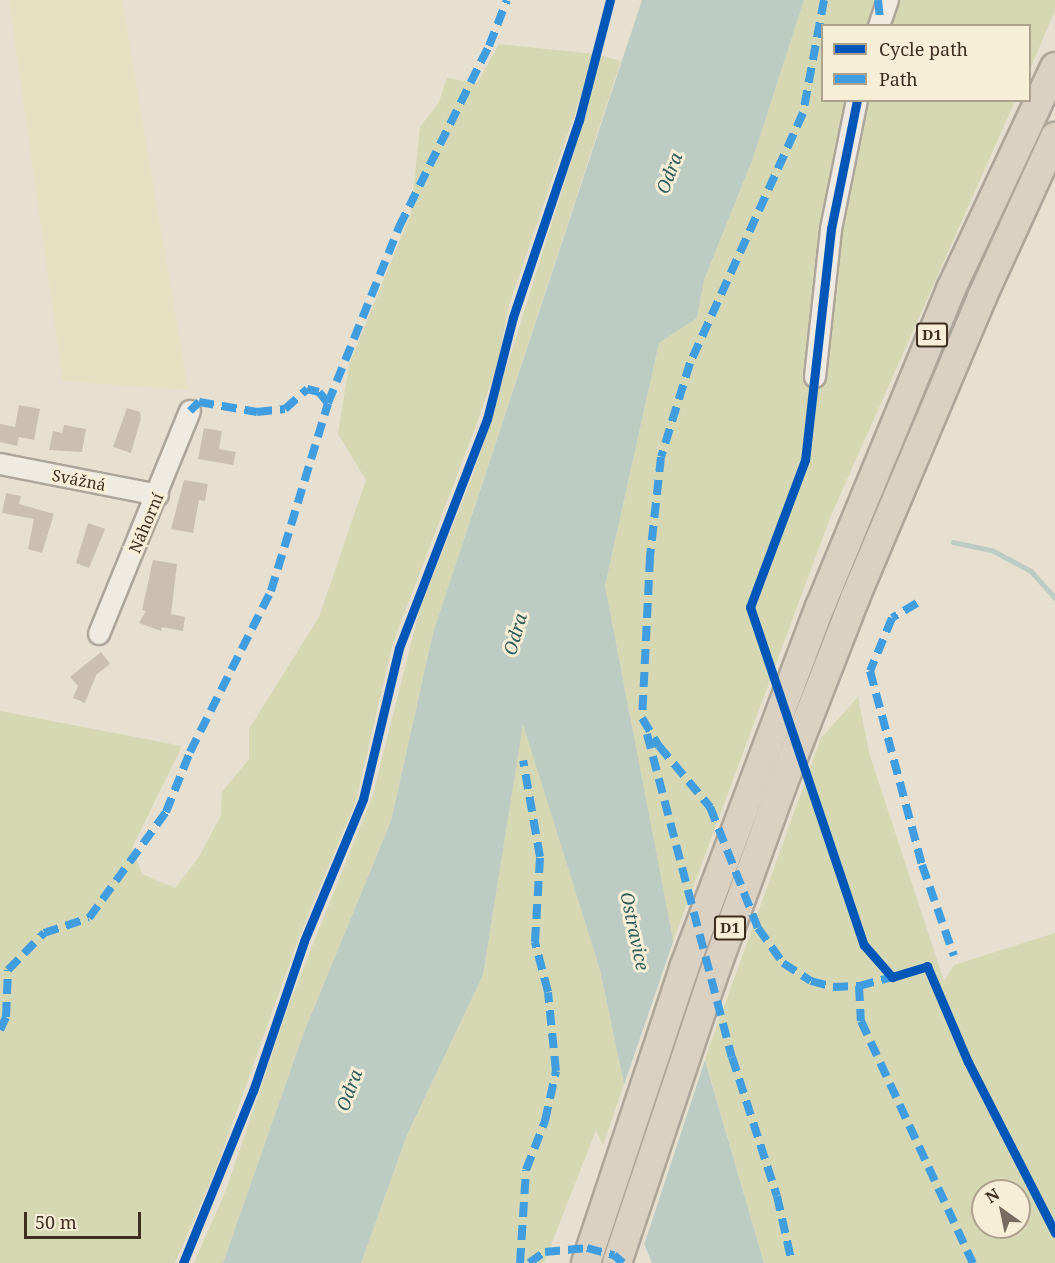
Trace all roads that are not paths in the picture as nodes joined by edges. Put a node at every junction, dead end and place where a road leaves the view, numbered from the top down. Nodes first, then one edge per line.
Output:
1 (888, 0) edge
2 (880, 24) edge
3 (1055, 67) edge
4 (856, 102) edge
5 (1055, 137) edge
6 (815, 377) dead end
7 (190, 411) dead end
8 (0, 464) edge
9 (158, 495) junction
10 (99, 634) dead end
11 (586, 1263) edge
12 (617, 1263) edge

1 - 2 street
3 - 11 highway, D1
4 - 6 street
5 - 12 highway, D1
7 - 9 street, Náhorní
8 - 9 street, Svážná
9 - 10 street, Náhorní

